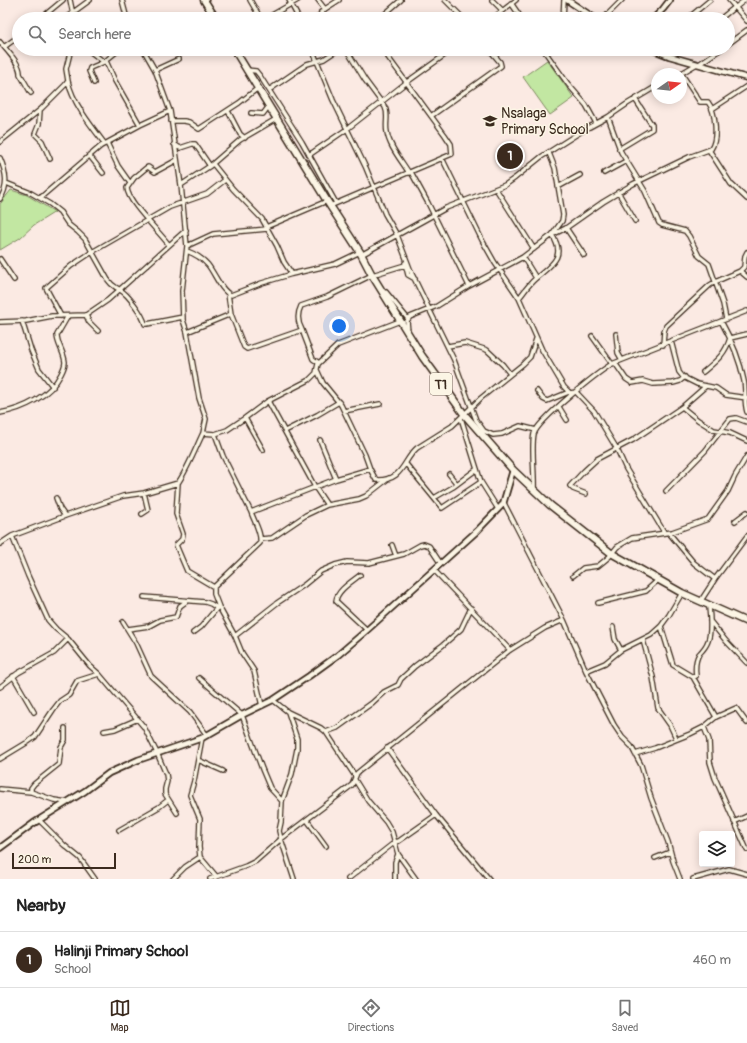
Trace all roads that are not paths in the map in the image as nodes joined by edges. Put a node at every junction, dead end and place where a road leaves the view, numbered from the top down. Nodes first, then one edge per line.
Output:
1 (63, 0) edge
2 (70, 0) edge
3 (90, 0) edge
4 (122, 0) edge
5 (204, 0) edge
6 (250, 0) edge
7 (298, 0) edge
8 (318, 0) edge
9 (339, 0) edge
10 (401, 0) edge
11 (445, 0) edge
12 (492, 0) edge
13 (516, 0) edge
14 (564, 0) edge
15 (567, 0) edge
16 (670, 0) edge
17 (710, 0) edge
18 (729, 0) edge
19 (745, 0) edge
20 (620, 1) edge
21 (290, 2) edge
22 (511, 3) junction
23 (735, 7) junction
24 (325, 9) junction
25 (502, 10) joint
26 (48, 12) edge
27 (73, 12) joint
28 (126, 12) edge
29 (212, 12) edge
30 (257, 12) edge
31 (275, 12) edge
32 (295, 12) edge
33 (321, 12) edge
34 (387, 12) edge
35 (457, 12) edge
36 (517, 12) edge
37 (563, 12) edge
38 (585, 12) edge
39 (610, 12) edge
40 (660, 12) edge
41 (695, 12) edge
42 (729, 12) edge
43 (747, 21) edge
44 (747, 30) edge
45 (735, 39) edge
46 (12, 41) edge
47 (0, 42) edge
48 (4, 47) junction
49 (69, 56) edge
50 (98, 56) edge
51 (111, 56) edge
52 (147, 56) edge
53 (238, 56) edge
54 (315, 56) edge
55 (330, 56) edge
56 (350, 56) edge
57 (387, 56) edge
58 (444, 56) edge
59 (495, 56) edge
60 (548, 56) edge
61 (673, 56) edge
62 (710, 56) edge
63 (179, 59) dead end
64 (105, 61) junction
65 (317, 62) junction
66 (698, 64) junction
67 (155, 70) junction
68 (246, 70) junction
69 (687, 70) edge
70 (747, 78) edge
71 (68, 81) junction
72 (407, 82) junction
73 (94, 83) dead end
74 (687, 84) edge
75 (747, 86) edge
76 (258, 88) junction
77 (269, 90) junction
78 (651, 90) edge
79 (31, 93) dead end
80 (635, 99) junction
81 (381, 102) junction
82 (269, 106) junction
83 (712, 109) junction
84 (40, 110) junction
85 (228, 110) junction
86 (170, 111) junction
87 (251, 113) dead end
88 (431, 116) junction
89 (608, 117) junction
90 (276, 119) junction
91 (171, 121) junction
92 (596, 122) junction
93 (140, 125) junction
94 (347, 129) junction
95 (245, 138) junction
96 (0, 142) edge
97 (106, 143) junction
98 (174, 144) junction
99 (619, 149) junction
100 (709, 150) junction
101 (549, 153) junction
102 (89, 155) junction
103 (309, 155) junction
104 (442, 158) junction
105 (0, 159) edge
106 (50, 159) dead end
107 (177, 160) junction
108 (626, 161) junction
109 (212, 165) junction
110 (410, 172) junction
111 (103, 173) dead end
112 (604, 173) dead end
113 (580, 175) dead end
114 (225, 180) junction
115 (639, 180) junction
116 (6, 183) junction
117 (130, 183) junction
118 (181, 185) junction
119 (374, 187) junction
120 (558, 187) junction
121 (496, 189) junction
122 (618, 192) junction
123 (40, 198) junction
124 (0, 199) edge
125 (747, 199) edge
126 (463, 201) junction
127 (183, 202) junction
128 (331, 203) junction
129 (433, 214) junction
130 (147, 220) junction
131 (635, 221) dead end
132 (267, 228) junction
133 (566, 228) junction
134 (186, 230) junction
135 (397, 235) junction
136 (552, 235) junction
137 (169, 245) junction
138 (187, 248) junction
139 (534, 249) junction
140 (92, 252) junction
141 (747, 252) edge
142 (361, 254) junction
143 (404, 254) junction
144 (584, 256) dead end
145 (523, 257) junction
146 (0, 259) edge
147 (406, 265) junction
148 (500, 270) junction
149 (740, 270) junction
150 (292, 274) junction
151 (372, 275) junction
152 (747, 277) edge
153 (536, 278) junction
154 (14, 280) dead end
155 (416, 280) junction
156 (715, 282) junction
157 (378, 286) junction
158 (469, 286) junction
159 (119, 290) junction
160 (228, 294) junction
161 (519, 298) junction
162 (429, 309) junction
163 (747, 311) edge
164 (231, 314) junction
165 (61, 316) junction
166 (68, 316) junction
167 (86, 316) junction
168 (183, 317) junction
169 (408, 319) junction
170 (726, 319) junction
171 (22, 321) junction
172 (400, 321) junction
173 (721, 321) junction
174 (0, 322) edge
175 (302, 330) junction
176 (98, 331) dead end
177 (187, 332) junction
178 (408, 333) junction
179 (616, 334) dead end
180 (592, 336) dead end
181 (745, 336) edge
182 (730, 338) junction
183 (536, 339) junction
184 (671, 341) junction
185 (663, 345) junction
186 (448, 346) junction
187 (622, 360) junction
188 (318, 363) junction
189 (613, 364) junction
190 (317, 370) junction
191 (703, 372) dead end
192 (510, 374) junction
193 (685, 377) junction
194 (706, 386) junction
195 (53, 387) junction
196 (537, 391) dead end
197 (569, 392) junction
198 (576, 392) junction
199 (746, 398) edge
200 (268, 401) junction
201 (339, 402) junction
202 (380, 404) dead end
203 (682, 406) junction
204 (558, 407) junction
205 (471, 408) junction
206 (344, 411) junction
207 (747, 412) edge
208 (0, 413) edge
209 (462, 416) junction
210 (245, 418) junction
211 (567, 420) dead end
212 (747, 422) edge
213 (536, 430) junction
214 (285, 431) junction
215 (721, 431) junction
216 (202, 433) junction
217 (215, 434) junction
218 (320, 440) dead end
219 (747, 441) edge
220 (617, 449) junction
221 (263, 450) dead end
222 (747, 456) edge
223 (406, 464) junction
224 (370, 469) junction
225 (477, 469) junction
226 (512, 470) junction
227 (449, 474) dead end
228 (390, 478) junction
229 (336, 479) junction
230 (178, 482) junction
231 (481, 482) junction
232 (457, 484) junction
233 (315, 487) junction
234 (534, 490) junction
235 (666, 491) dead end
236 (144, 492) junction
237 (586, 494) dead end
238 (56, 498) dead end
239 (434, 498) junction
240 (504, 503) junction
241 (327, 505) junction
242 (498, 509) junction
243 (251, 512) junction
244 (747, 512) edge
245 (142, 514) dead end
246 (65, 516) junction
247 (735, 521) dead end
248 (667, 533) junction
249 (12, 536) junction
250 (747, 536) edge
251 (260, 539) junction
252 (0, 544) edge
253 (392, 545) dead end
254 (611, 553) junction
255 (396, 556) junction
256 (441, 564) junction
257 (434, 570) junction
258 (360, 575) dead end
259 (573, 576) dead end
260 (714, 579) junction
261 (658, 580) junction
262 (214, 588) junction
263 (682, 593) junction
264 (144, 597) dead end
265 (188, 600) junction
266 (700, 602) junction
267 (598, 604) dead end
268 (709, 606) junction
269 (218, 608) junction
270 (471, 608) junction
271 (564, 620) junction
272 (710, 621) junction
273 (123, 622) dead end
274 (747, 622) edge
275 (661, 626) junction
276 (613, 627) dead end
277 (128, 629) junction
278 (367, 630) junction
279 (193, 633) dead end
280 (235, 636) junction
281 (68, 639) junction
282 (643, 640) junction
283 (510, 650) junction
284 (621, 650) junction
285 (747, 663) edge
286 (586, 671) junction
287 (99, 674) junction
288 (13, 676) junction
289 (693, 677) junction
290 (199, 678) dead end
291 (0, 687) edge
292 (273, 700) junction
293 (262, 706) junction
294 (34, 712) dead end
295 (288, 712) junction
296 (242, 714) junction
297 (716, 717) junction
298 (138, 719) junction
299 (747, 723) edge
300 (704, 727) junction
301 (65, 728) dead end
302 (104, 732) dead end
303 (326, 732) junction
304 (204, 736) junction
305 (676, 738) junction
306 (387, 748) junction
307 (157, 753) junction
308 (635, 754) junction
309 (1, 757) edge
310 (198, 760) junction
311 (223, 771) dead end
312 (355, 778) junction
313 (0, 788) edge
314 (31, 792) junction
315 (168, 800) junction
316 (282, 801) junction
317 (68, 802) junction
318 (177, 812) dead end
319 (436, 815) junction
320 (747, 816) edge
321 (39, 820) junction
322 (307, 820) junction
323 (734, 822) junction
324 (119, 830) dead end
325 (281, 839) junction
326 (395, 842) junction
327 (326, 846) dead end
328 (0, 848) edge
329 (747, 848) edge
330 (670, 852) junction
331 (398, 854) junction
332 (200, 857) junction
333 (655, 858) dead end
334 (747, 874) edge
335 (216, 878) edge
336 (95, 879) edge
337 (173, 879) edge
338 (210, 879) edge
339 (294, 879) edge
340 (348, 879) edge
341 (395, 879) edge
342 (416, 879) edge
343 (489, 879) edge
344 (680, 879) edge
345 (693, 879) edge

1 - 26 street
2 - 27 street
3 - 27 street
4 - 28 street
5 - 29 highway
6 - 30 street
7 - 21 street
8 - 24 street
9 - 24 street
10 - 34 street
11 - 35 street
12 - 25 street
13 - 22 street
14 - 37 street
15 - 38 street
16 - 40 street
17 - 41 street
18 - 23 street
19 - 23 street
20 - 39 street
21 - 31 street
21 - 32 street
22 - 25 street
22 - 36 street
23 - 42 street
23 - 43 street
24 - 33 street
44 - 45 street
46 - 48 street
47 - 48 street
48 - 79 street
49 - 71 street
50 - 64 street
51 - 64 street
52 - 67 street
53 - 68 highway, T1
54 - 65 street
55 - 65 street
56 - 81 street
57 - 72 street
58 - 72 street
59 - 88 street
60 - 92 street
61 - 66 street
62 - 66 street
63 - 67 street
64 - 73 street
64 - 93 street
65 - 77 street
65 - 94 street
66 - 69 street
66 - 70 street
67 - 86 street
68 - 76 highway, T1
68 - 77 street
71 - 84 street
71 - 97 street
72 - 81 street
72 - 88 street
74 - 83 street
75 - 83 street
76 - 82 highway, T1
76 - 85 street
77 - 103 street
78 - 80 street
80 - 89 street
80 - 99 street
81 - 94 street
81 - 110 street
82 - 87 street
82 - 90 highway, T1
83 - 100 street
84 - 96 street
84 - 106 street
85 - 91 street
85 - 95 street
86 - 91 street
86 - 93 street
88 - 104 street
89 - 92 street
89 - 99 street
90 - 95 street
90 - 128 highway, T1
91 - 98 street
92 - 101 street
93 - 97 street
94 - 103 street
94 - 119 street
95 - 109 street
97 - 102 street
97 - 117 street
98 - 107 street
98 - 109 street
99 - 108 street
100 - 115 street
100 - 125 street
101 - 120 street
101 - 121 street
102 - 111 street
102 - 123 street
103 - 128 street
104 - 110 street
104 - 126 street
105 - 116 street
107 - 117 street
107 - 118 street
108 - 112 street
108 - 115 street
109 - 114 street
109 - 118 street
110 - 119 street
110 - 129 street
113 - 120 street
114 - 127 street
114 - 132 street
115 - 122 street
115 - 156 street
116 - 123 street
116 - 124 street
117 - 130 street
118 - 127 street
119 - 128 street
119 - 135 street
120 - 136 street
121 - 126 street
121 - 139 street
122 - 131 street
122 - 133 street
123 - 140 street
126 - 129 street
126 - 148 street
127 - 130 street
127 - 134 street
128 - 132 street
128 - 142 highway, T1
129 - 135 street
129 - 158 street
130 - 137 street
130 - 140 street
132 - 138 street
132 - 150 street
133 - 136 street
133 - 144 street
134 - 137 street
134 - 138 street
135 - 142 street
135 - 143 street
136 - 139 street
136 - 153 street
137 - 159 street
138 - 160 street
138 - 168 street
139 - 145 street
140 - 159 street
140 - 165 street
141 - 149 street
142 - 150 street
142 - 151 highway, T1
143 - 147 street
143 - 155 street
145 - 148 street
145 - 153 street
146 - 154 street
147 - 151 street
147 - 155 street
148 - 158 street
148 - 161 street
149 - 152 street
149 - 156 street
150 - 160 street
151 - 157 highway, T1
151 - 175 street
153 - 161 street
155 - 162 street
156 - 170 street
156 - 185 street
157 - 169 street
157 - 172 highway, T1
158 - 162 street
159 - 167 street
159 - 168 street
160 - 164 street
161 - 183 street
162 - 169 street
162 - 186 street
163 - 170 street
164 - 175 street
164 - 177 street
165 - 166 street
165 - 171 street
166 - 167 street
166 - 195 street
167 - 176 street
168 - 177 street
169 - 178 street
170 - 173 street
171 - 174 street
171 - 195 street
172 - 178 highway, T1
172 - 188 street
173 - 182 street
173 - 184 street
175 - 188 street
177 - 216 street
178 - 209 highway, T1
179 - 187 street
180 - 189 street
181 - 182 street
182 - 191 street
182 - 199 street
183 - 192 street
183 - 197 street
184 - 185 street
184 - 193 street
185 - 187 street
186 - 192 street
186 - 205 street
187 - 189 street
188 - 190 street
189 - 193 street
189 - 198 street
190 - 200 street
190 - 201 street
192 - 205 street
193 - 194 street
194 - 199 street
194 - 203 street
195 - 208 street
196 - 197 street
197 - 198 street
198 - 204 street
198 - 220 street
199 - 207 street
200 - 210 street
200 - 214 street
201 - 206 street
201 - 214 street
202 - 206 street
203 - 215 street
203 - 220 street
204 - 211 street
204 - 213 street
205 - 209 street
205 - 213 street
206 - 224 street
209 - 223 street
209 - 225 street
209 - 226 highway, T1
210 - 217 street
210 - 221 street
212 - 215 street
213 - 234 street
214 - 233 street
215 - 219 street
215 - 235 street
216 - 217 street
216 - 230 street
217 - 243 street
218 - 229 street
220 - 237 street
220 - 248 street
222 - 248 street
223 - 228 street
223 - 239 street
224 - 228 street
224 - 229 street
225 - 231 street
225 - 232 street
226 - 234 highway, T1
226 - 240 street
227 - 232 street
228 - 241 street
229 - 233 street
230 - 236 street
230 - 262 street
231 - 239 street
231 - 242 street
232 - 239 street
233 - 241 street
233 - 243 street
234 - 254 highway, T1
236 - 245 street
236 - 246 street
238 - 246 street
240 - 242 street
240 - 271 street
241 - 251 street
242 - 256 street
243 - 251 street
244 - 247 street
246 - 249 street
248 - 254 street
248 - 260 street
249 - 252 street
249 - 281 street
250 - 260 street
251 - 262 street
253 - 255 street
254 - 259 street
254 - 261 highway, T1
255 - 256 street
255 - 280 street
256 - 257 street
257 - 270 street
257 - 278 street
258 - 278 street
260 - 266 street
261 - 263 highway, T1
261 - 267 street
262 - 269 street
263 - 266 highway, T1
263 - 275 street
264 - 265 street
265 - 269 street
265 - 277 street
266 - 268 highway, T1
268 - 272 street
268 - 274 highway, T1
269 - 279 street
269 - 280 street
270 - 283 street
270 - 303 street
271 - 283 street
271 - 286 street
272 - 285 street
272 - 289 street
273 - 277 street
275 - 282 street
275 - 289 street
276 - 284 street
277 - 304 street
278 - 292 street
280 - 293 street
281 - 287 street
281 - 288 street
282 - 284 street
282 - 305 street
283 - 306 street
284 - 286 street
286 - 308 street
287 - 298 street
287 - 309 street
288 - 291 street
288 - 294 street
289 - 297 street
290 - 296 street
292 - 293 street
292 - 295 street
293 - 296 street
295 - 303 street
295 - 316 street
296 - 304 street
296 - 316 street
297 - 299 street
297 - 300 street
298 - 302 street
298 - 307 street
300 - 305 street
300 - 323 street
301 - 314 street
303 - 312 street
304 - 307 street
304 - 310 street
305 - 308 street
306 - 312 street
306 - 319 street
307 - 315 street
307 - 317 street
308 - 330 street
310 - 311 street
310 - 332 street
312 - 322 street
312 - 326 street
313 - 314 street
314 - 317 street
315 - 318 street
315 - 324 street
316 - 325 street
317 - 321 street
319 - 326 street
319 - 343 street
320 - 323 street
321 - 328 street
321 - 336 street
322 - 325 street
322 - 327 street
323 - 329 street
325 - 335 street
325 - 339 street
326 - 331 street
326 - 340 street
330 - 333 street
330 - 344 street
331 - 341 street
331 - 342 street
332 - 335 street
332 - 337 street
334 - 345 street
335 - 338 street

